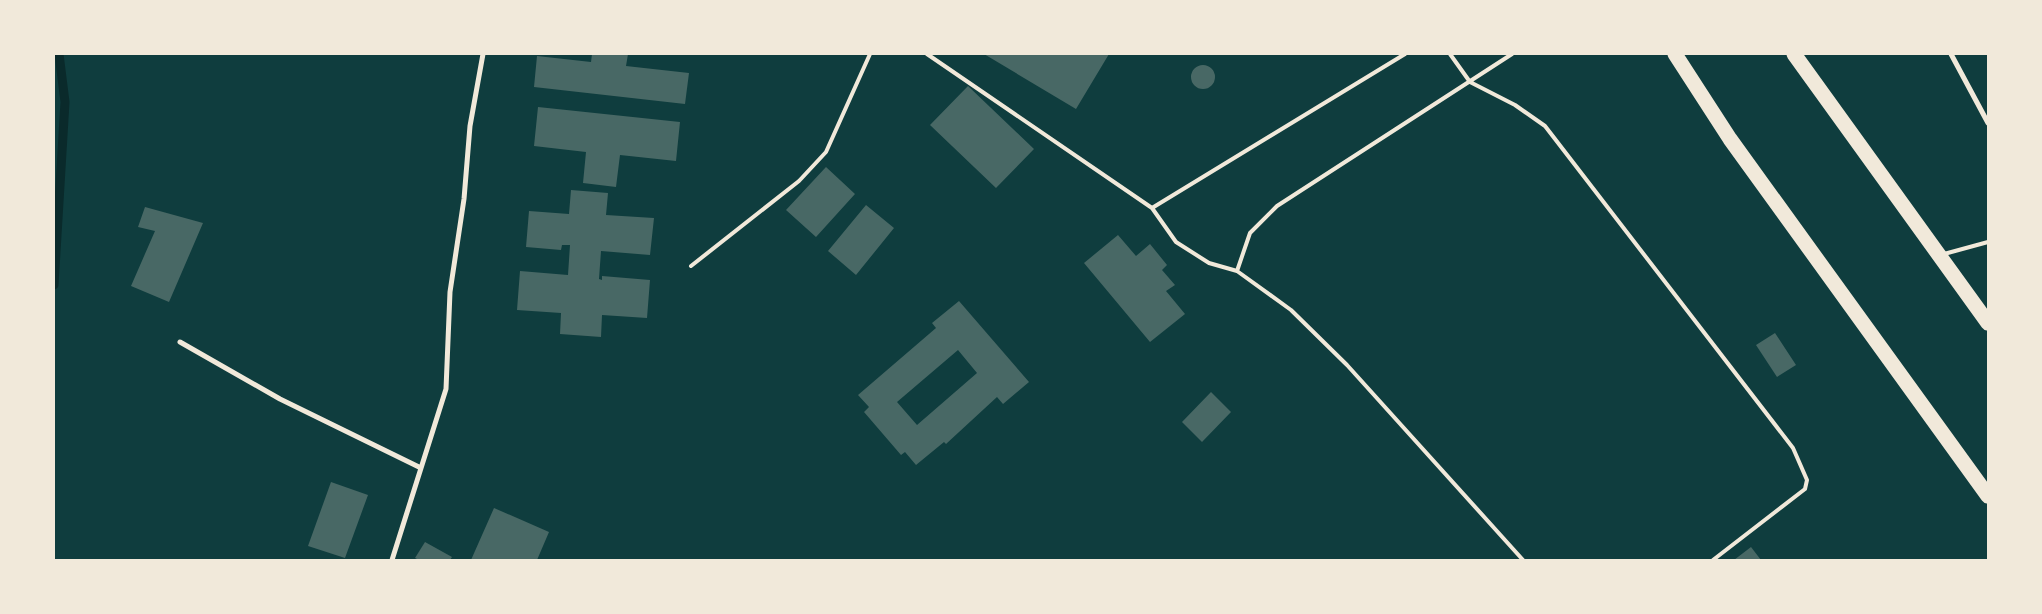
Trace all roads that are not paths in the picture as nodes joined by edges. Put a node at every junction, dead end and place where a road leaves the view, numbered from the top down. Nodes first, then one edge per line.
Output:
1 (483, 54) edge
2 (870, 54) edge
3 (927, 54) edge
4 (1405, 54) edge
5 (1450, 54) edge
6 (1512, 54) edge
7 (1675, 54) edge
8 (1794, 54) edge
9 (1951, 54) edge
10 (1470, 82) junction
11 (1988, 123) edge
12 (1152, 208) junction
13 (1988, 242) edge
14 (1940, 255) junction
15 (691, 266) dead end
16 (1237, 271) junction
17 (1988, 323) edge
18 (180, 342) dead end
19 (421, 468) junction
20 (1988, 496) edge
21 (392, 560) edge
22 (1523, 560) edge
23 (1713, 560) edge

1 - 19 street
2 - 15 lane
3 - 12 lane
4 - 12 lane
5 - 10 lane
6 - 10 lane
7 - 20 highway
8 - 14 highway
9 - 11 street
10 - 16 lane
10 - 23 lane
12 - 16 lane
13 - 14 lane
14 - 17 highway
16 - 22 lane
18 - 19 street
19 - 21 street

